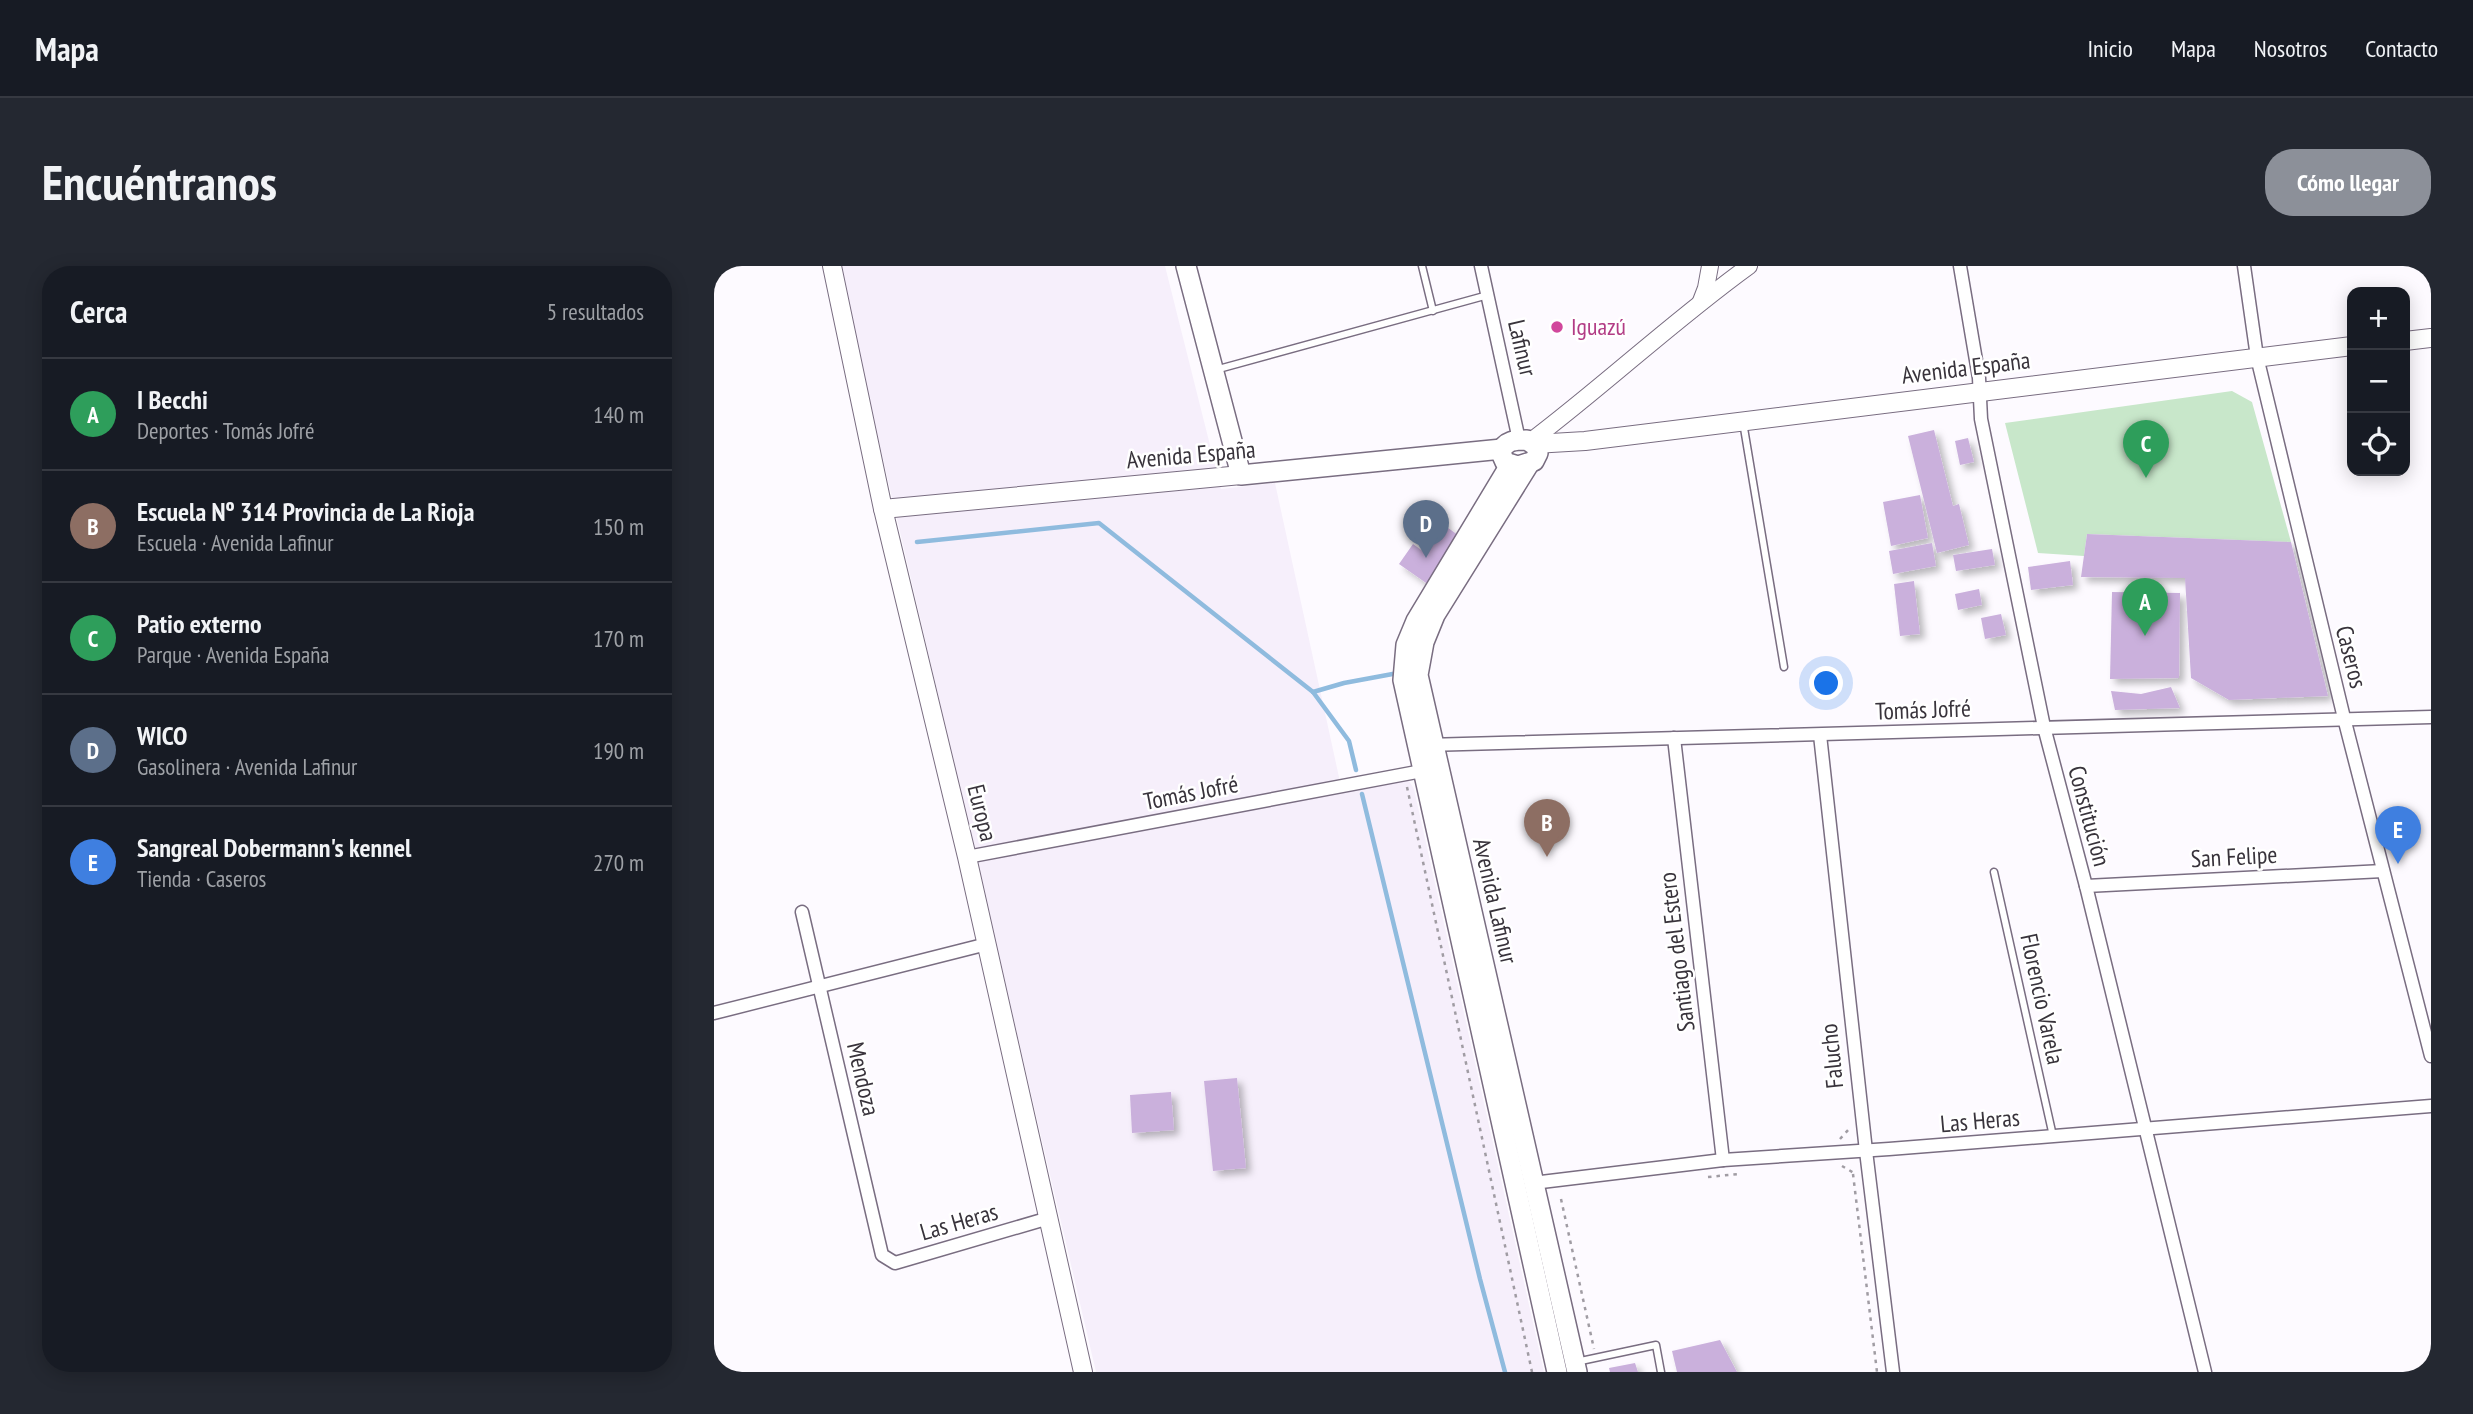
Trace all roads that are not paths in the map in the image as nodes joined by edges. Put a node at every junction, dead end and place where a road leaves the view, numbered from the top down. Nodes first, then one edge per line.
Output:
1 (832, 266) edge
2 (1186, 266) edge
3 (1422, 266) edge
4 (1481, 266) edge
5 (1710, 266) edge
6 (1749, 266) edge
7 (1960, 266) edge
8 (2244, 266) edge
9 (1488, 295) junction
10 (1701, 301) junction
11 (1433, 310) junction
12 (2431, 338) edge
13 (2410, 340) edge
14 (2347, 347) edge
15 (2257, 357) junction
16 (1214, 371) junction
17 (1979, 391) junction
18 (1742, 420) junction
19 (1523, 451) junction
20 (1241, 475) junction
21 (883, 509) junction
22 (1784, 667) dead end
23 (2431, 717) edge
24 (2344, 718) junction
25 (2044, 727) junction
26 (1819, 735) junction
27 (1674, 738) junction
28 (1426, 746) junction
29 (1413, 772) junction
30 (967, 857) junction
31 (2384, 871) junction
32 (1994, 872) dead end
33 (2086, 886) junction
34 (802, 912) dead end
35 (987, 944) junction
36 (820, 985) junction
37 (714, 1013) edge
38 (2431, 1056) edge
39 (2431, 1106) edge
40 (2144, 1130) junction
41 (2053, 1136) junction
42 (1866, 1151) junction
43 (1723, 1160) junction
44 (1533, 1183) junction
45 (1049, 1218) junction
46 (882, 1255) joint
47 (1576, 1367) edge
48 (1083, 1372) edge
49 (1557, 1372) edge
50 (1661, 1372) edge
51 (1893, 1372) edge
52 (2205, 1372) edge

1 - 21 main road, Europa
2 - 16 main road
3 - 11 lane
4 - 9 street, Lafinur
5 - 10 street
6 - 10 street
7 - 17 street, Constitución
8 - 15 street, Caseros
9 - 11 lane
9 - 19 street, Lafinur
10 - 19 street
11 - 16 lane
12 - 13 main road
14 - 15 main road, Avenida España
15 - 17 main road, Avenida España
15 - 24 street, Caseros
16 - 20 main road
17 - 18 main road, Avenida España
17 - 25 street, Constitución
18 - 19 main road, Avenida España
18 - 22 lane
19 - 20 main road, Avenida España
19 - 28 main road, Avenida Lafinur
20 - 21 main road, Avenida España
21 - 30 main road, Europa
23 - 24 street, Tomás Jofré
24 - 25 street, Tomás Jofré
24 - 31 street, Caseros
25 - 26 street, Tomás Jofré
25 - 33 street, Constitución
26 - 27 street, Tomás Jofré
26 - 42 street, Falucho
27 - 28 street, Tomás Jofré
27 - 43 street, Santiago del Estero
28 - 29 main road, Avenida Lafinur
28 - 44 main road, Avenida Lafinur
29 - 30 street, Tomás Jofré
29 - 49 main road, Avenida Lafinur
30 - 35 main road, Europa
31 - 33 street, San Felipe
31 - 38 street, Caseros
32 - 41 lane, Florencio Varela
33 - 40 street, Constitución
34 - 36 street, Mendoza
35 - 36 street
35 - 45 main road, Europa
36 - 37 street
36 - 46 street, Mendoza
39 - 40 street, Las Heras
40 - 41 street, Las Heras
40 - 52 street, Constitución
41 - 42 street, Las Heras
42 - 43 street, Las Heras
42 - 51 street, Falucho
43 - 44 street, Las Heras
44 - 47 main road, Avenida Lafinur
45 - 46 street, Las Heras
45 - 48 main road, Europa
47 - 50 lane

